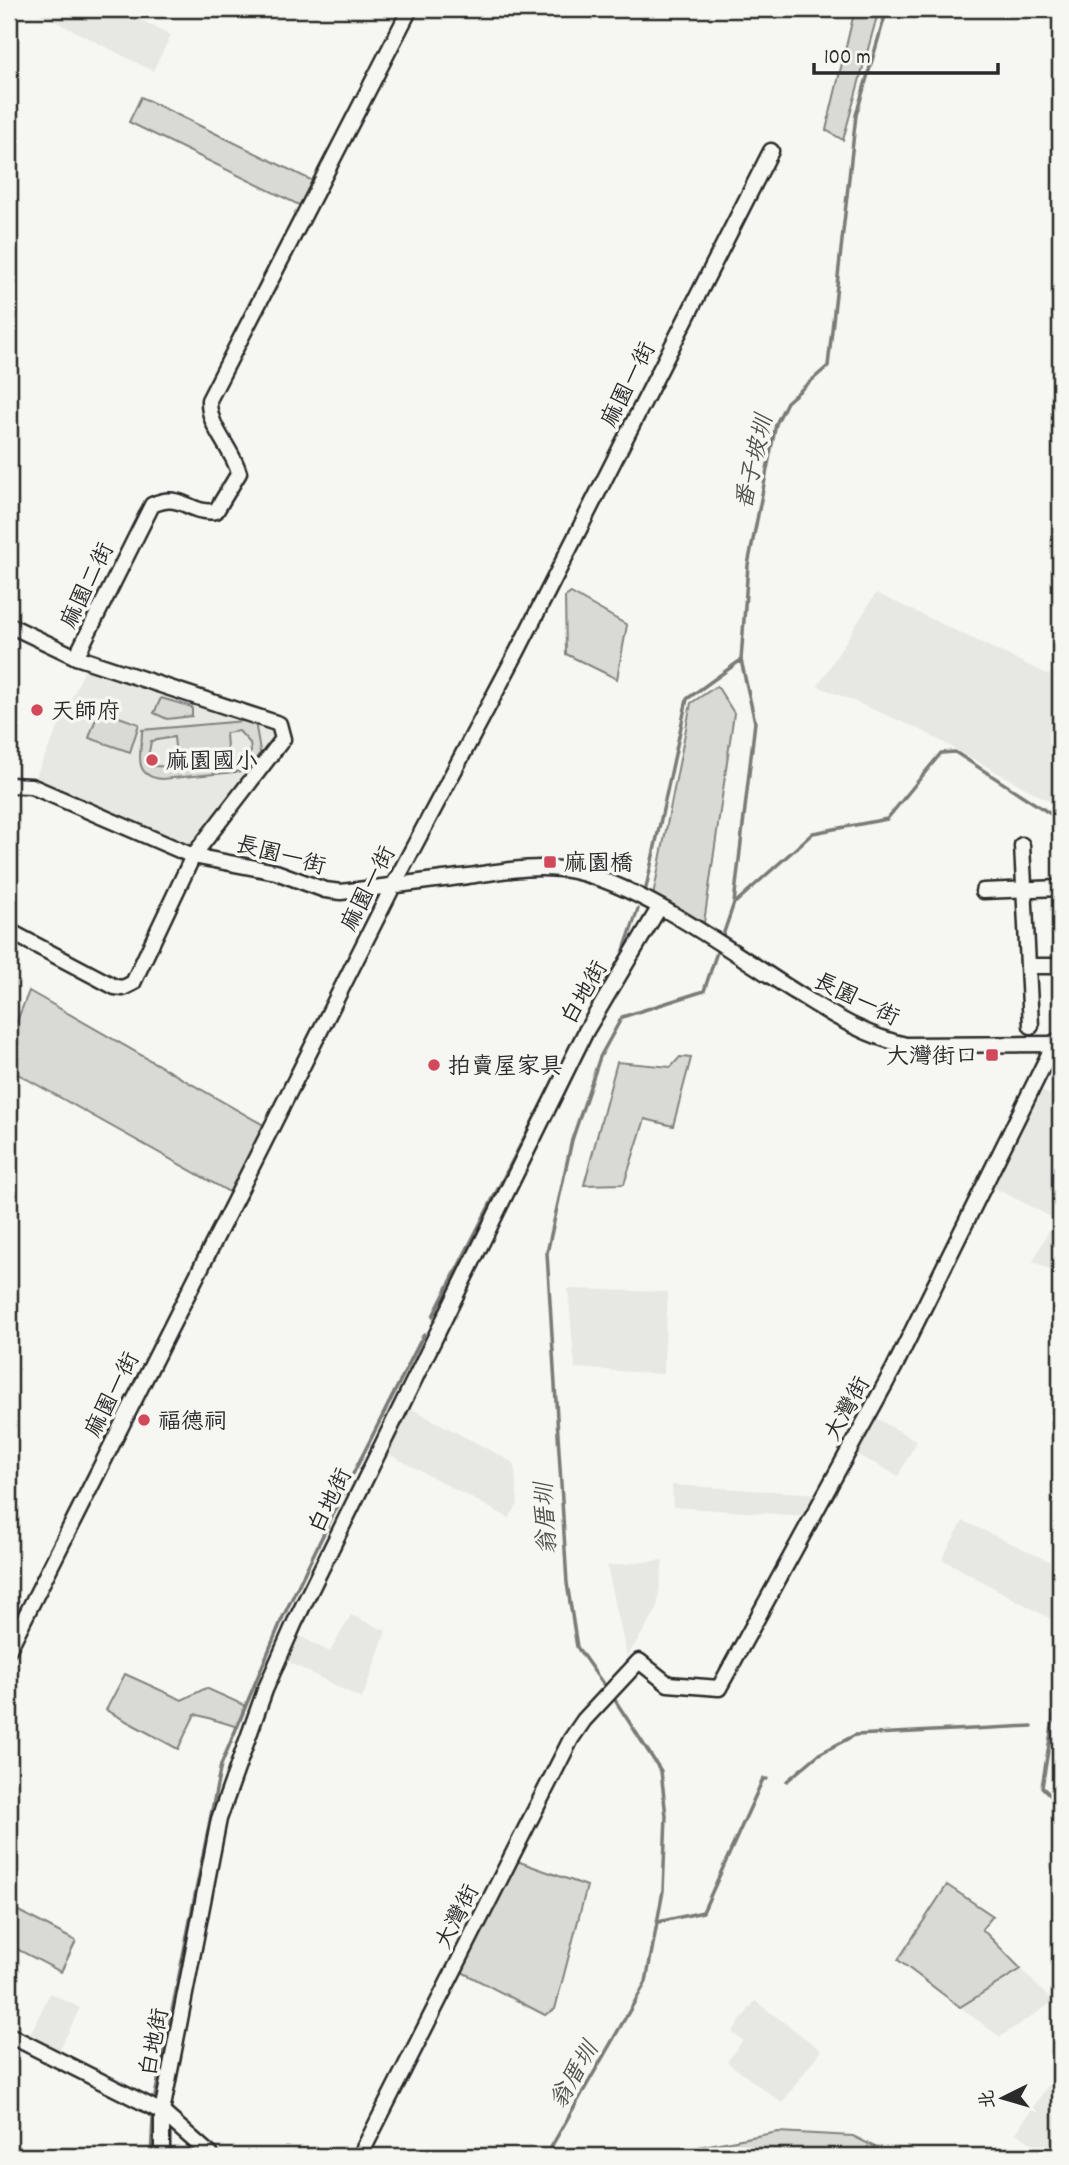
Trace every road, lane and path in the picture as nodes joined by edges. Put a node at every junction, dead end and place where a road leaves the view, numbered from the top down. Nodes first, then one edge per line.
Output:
1 (408, 13) edge
2 (771, 151) dead end
3 (9, 625) edge
4 (76, 657) junction
5 (9, 785) edge
6 (1022, 845) dead end
7 (192, 856) junction
8 (393, 886) junction
9 (1060, 888) edge
10 (1024, 889) junction
11 (983, 891) dead end
12 (659, 908) junction
13 (9, 931) edge
14 (1028, 966) junction
15 (1060, 966) edge
16 (1031, 1026) dead end
17 (1059, 1042) edge
18 (9, 1649) edge
19 (9, 2035) edge
20 (162, 2112) junction
21 (162, 2156) edge
22 (212, 2156) edge
23 (360, 2156) edge

1 - 4 street, 麻園二街
2 - 8 street, 麻園一街
3 - 4 street
4 - 7 street, 麻園二街
5 - 7 street, 長園一街
6 - 10 street
7 - 8 street, 長園一街
7 - 13 street, 麻園二街
8 - 12 street, 長園一街
8 - 18 street, 麻園一街
9 - 10 street
10 - 11 street
10 - 14 street
12 - 17 street, 長園一街
12 - 20 street, 白地街
14 - 15 street
14 - 16 street
17 - 23 street, 大灣街
19 - 20 street
20 - 21 street, 白地街
20 - 22 street

